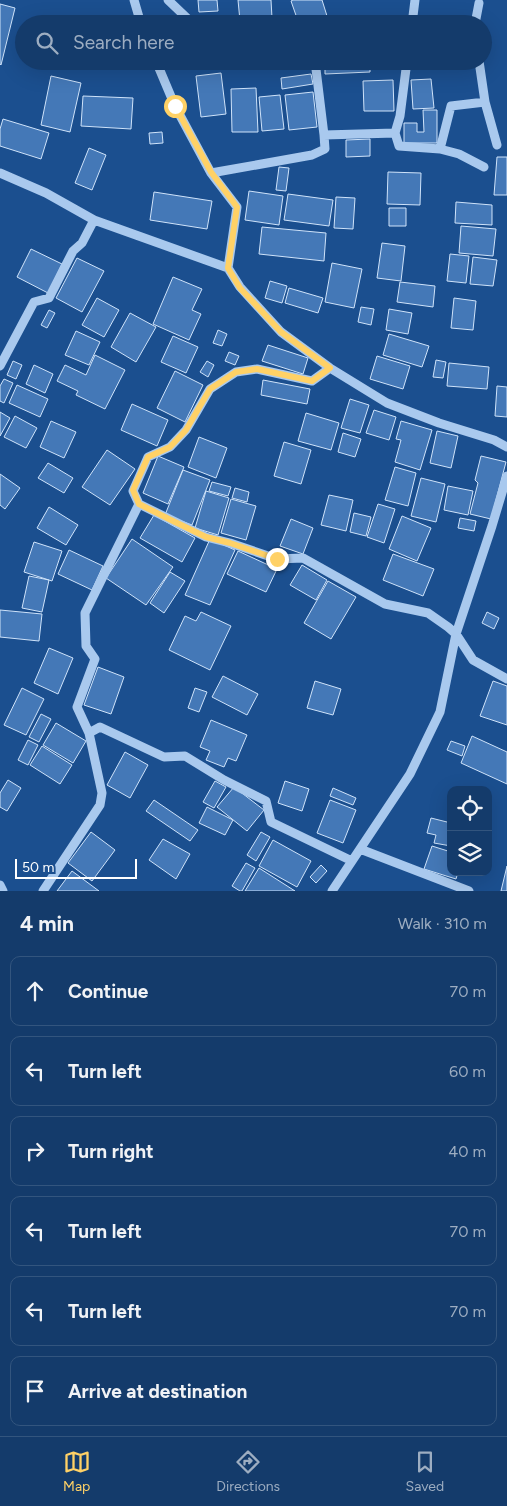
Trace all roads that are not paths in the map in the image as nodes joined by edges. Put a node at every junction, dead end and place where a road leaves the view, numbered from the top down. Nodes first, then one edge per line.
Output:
1 (134, 0) edge
2 (168, 0) edge
3 (415, 0) edge
4 (479, 3) dead end
5 (138, 15) edge
6 (184, 15) edge
7 (413, 15) edge
8 (477, 15) edge
9 (160, 70) edge
10 (316, 70) edge
11 (406, 70) edge
12 (480, 70) edge
13 (485, 102) junction
14 (395, 133) junction
15 (324, 136) junction
16 (497, 145) dead end
17 (440, 149) junction
18 (484, 167) dead end
19 (211, 172) junction
20 (0, 173) edge
21 (94, 220) junction
22 (228, 268) junction
23 (0, 366) edge
24 (330, 368) junction
25 (507, 447) edge
26 (507, 476) edge
27 (139, 504) junction
28 (456, 634) junction
29 (507, 679) edge
30 (89, 733) junction
31 (360, 849) junction
32 (352, 861) junction
33 (0, 885) edge
34 (3, 891) edge
35 (43, 891) edge
36 (332, 891) edge
37 (469, 891) edge

1 - 5 street
2 - 6 street
3 - 7 street
4 - 8 street
9 - 19 street
10 - 15 street
11 - 14 street
12 - 13 street
13 - 16 street
13 - 17 street
14 - 15 street
14 - 17 street
15 - 19 street
17 - 18 street
19 - 22 street
20 - 21 street
21 - 22 street
21 - 23 street
22 - 24 street
24 - 25 street
24 - 27 street
26 - 28 street
27 - 28 street
27 - 30 street
28 - 29 street
28 - 31 street
30 - 32 street
30 - 35 street
31 - 32 street
31 - 37 street
32 - 36 street
33 - 34 street

